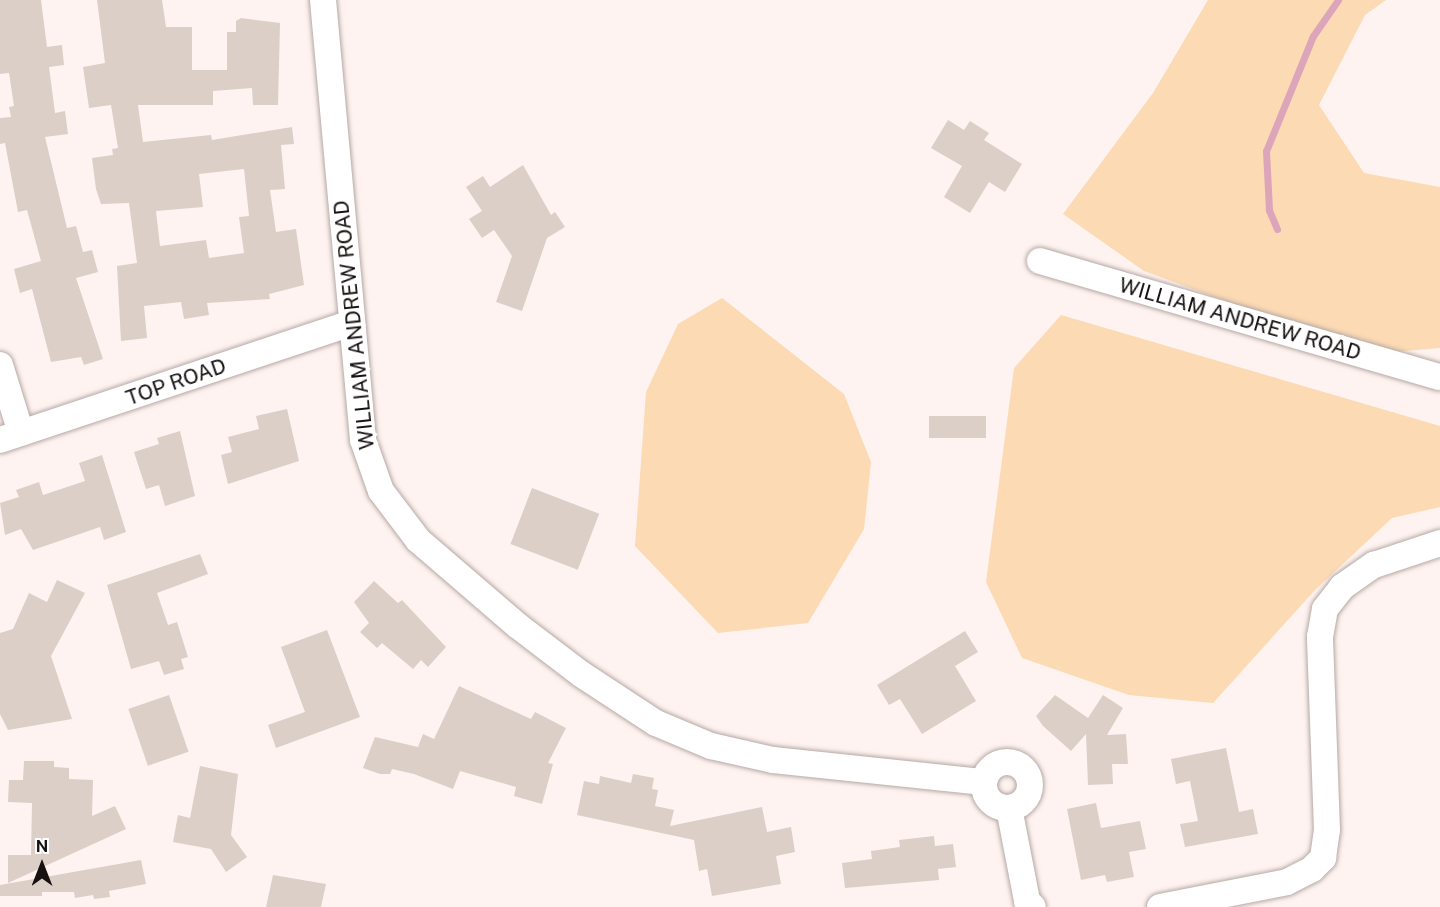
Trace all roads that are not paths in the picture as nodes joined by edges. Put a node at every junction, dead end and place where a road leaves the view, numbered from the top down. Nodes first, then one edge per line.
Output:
1 (323, 0) edge
2 (1040, 261) dead end
3 (351, 323) junction
4 (0, 365) edge
5 (1440, 377) edge
6 (10, 437) edge
7 (1440, 543) edge
8 (984, 782) junction
9 (1009, 808) junction
10 (1033, 907) edge
11 (1160, 907) edge

1 - 3 street, WILLIAM ANDREW ROAD
2 - 5 street, WILLIAM ANDREW ROAD
3 - 6 street, TOP ROAD
3 - 8 street, WILLIAM ANDREW ROAD
4 - 6 street
7 - 11 street
8 - 9 street
8 - 9 street
9 - 10 street

